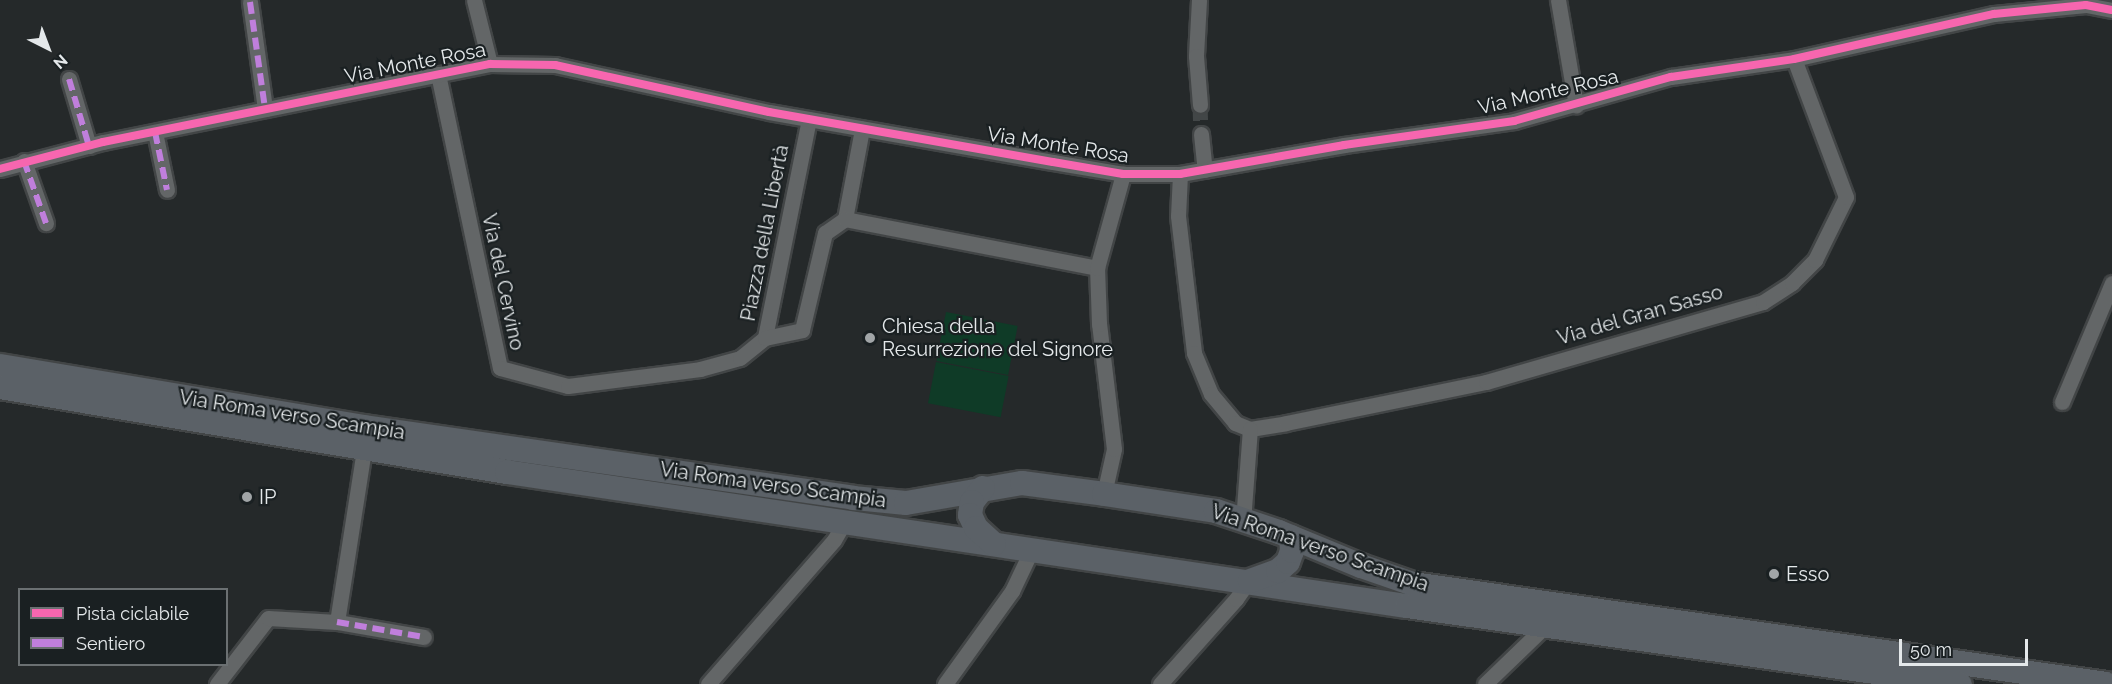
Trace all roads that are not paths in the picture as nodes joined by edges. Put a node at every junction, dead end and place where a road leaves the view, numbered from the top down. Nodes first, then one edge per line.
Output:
1 (474, 0) edge
2 (1199, 0) edge
3 (1558, 0) edge
4 (250, 2) dead end
5 (1991, 7) edge
6 (2112, 10) edge
7 (1794, 59) junction
8 (490, 64) junction
9 (438, 74) junction
10 (69, 79) dead end
11 (1200, 105) tunnel mouth
12 (1576, 105) junction
13 (265, 109) junction
14 (809, 119) junction
15 (862, 129) junction
16 (155, 132) junction
17 (1202, 134) tunnel mouth
18 (89, 146) junction
19 (24, 161) junction
20 (0, 170) edge
21 (1205, 170) junction
22 (1123, 174) junction
23 (1180, 174) junction
24 (166, 190) dead end
25 (845, 219) junction
26 (46, 223) dead end
27 (1097, 268) junction
28 (2112, 283) edge
29 (765, 338) junction
30 (0, 366) edge
31 (0, 387) edge
32 (2062, 402) dead end
33 (1251, 429) junction
34 (362, 441) junction
35 (983, 488) junction
36 (1104, 494) junction
37 (1240, 519) junction
38 (845, 521) junction
39 (1291, 537) junction
40 (994, 544) junction
41 (1032, 549) junction
42 (1248, 582) junction
43 (337, 622) junction
44 (1546, 625) junction
45 (424, 637) dead end
46 (1925, 682) edge
47 (217, 684) edge
48 (708, 684) edge
49 (945, 684) edge
50 (1160, 684) edge
51 (1485, 684) edge
52 (1960, 684) edge
53 (2106, 684) edge

1 - 8 street
2 - 11 street
3 - 12 street
4 - 13 street
5 - 6 street, Via Monte Rosa
5 - 7 street, Via Monte Rosa
7 - 12 street, Via Monte Rosa
7 - 33 street, Via del Gran Sasso
8 - 9 street, Via Monte Rosa
8 - 14 street, Via Monte Rosa
9 - 13 street, Via Monte Rosa
9 - 29 street, Via del Cervino
10 - 18 street
12 - 21 street, Via Monte Rosa
13 - 16 street, Via Monte Rosa
14 - 15 street, Via Monte Rosa
14 - 29 street, Piazza della Libertà
15 - 22 street, Via Monte Rosa
15 - 25 street
16 - 18 street, Via Monte Rosa
16 - 24 street
17 - 21 street
18 - 19 street, Via Monte Rosa
19 - 20 street, Via Monte Rosa
19 - 26 street
21 - 23 street, Via Monte Rosa
22 - 23 street, Via Monte Rosa
22 - 27 street
23 - 33 street
25 - 27 street
25 - 29 street, Piazza della Libertà
27 - 36 street
28 - 32 street
30 - 34 main road, Via Roma verso Scampia
31 - 34 main road, Via Roma verso Scampia
33 - 37 street
34 - 35 main road, Via Roma verso Scampia
34 - 38 main road, Via Roma verso Scampia
34 - 43 street
35 - 36 main road, Via Roma verso Scampia
35 - 40 main road
36 - 37 main road, Via Roma verso Scampia
37 - 39 main road, Via Roma verso Scampia
38 - 40 main road, Via Roma verso Scampia
38 - 48 street
39 - 42 main road
39 - 53 main road, Via Roma verso Scampia
40 - 41 main road, Via Roma verso Scampia
41 - 42 main road, Via Roma verso Scampia
41 - 49 street
42 - 44 main road, Via Roma verso Scampia
42 - 50 street
43 - 45 street
43 - 47 street
44 - 46 main road, Via Roma verso Scampia
44 - 51 street
46 - 52 main road, Via Roma verso Scampia

